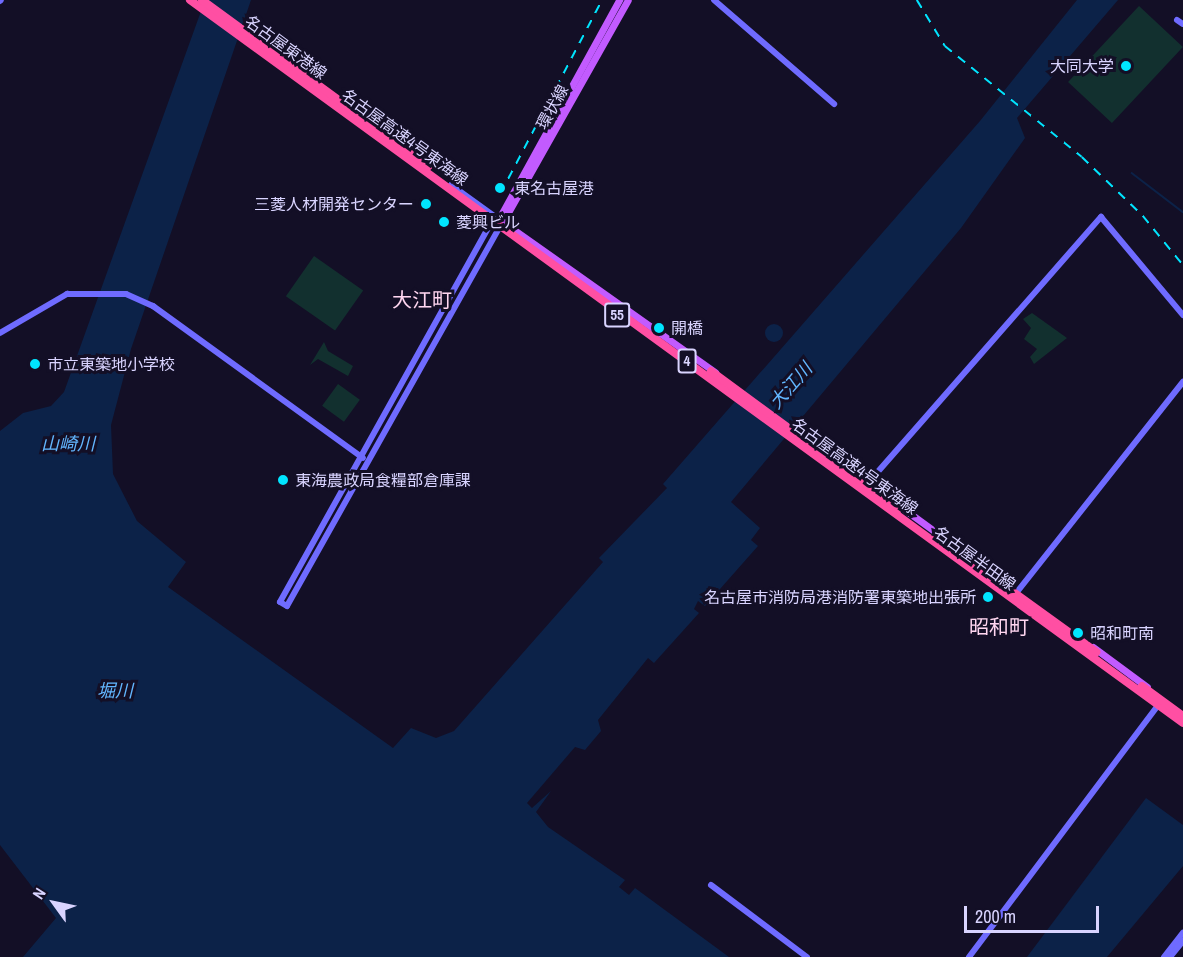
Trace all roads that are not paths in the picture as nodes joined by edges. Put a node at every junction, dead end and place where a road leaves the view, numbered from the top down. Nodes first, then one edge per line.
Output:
1 (196, 0) edge
2 (619, 0) edge
3 (628, 0) edge
4 (714, 0) edge
5 (834, 104) dead end
6 (498, 222) junction
7 (1183, 315) edge
8 (0, 333) edge
9 (1183, 382) edge
10 (362, 457) junction
11 (368, 462) junction
12 (868, 483) junction
13 (1017, 592) junction
14 (1163, 699) junction
15 (1157, 707) junction
16 (1183, 714) edge
17 (1183, 724) edge
18 (711, 885) dead end
19 (1183, 933) edge
20 (1183, 941) edge
21 (807, 957) edge
22 (969, 957) edge
23 (1164, 957) edge
24 (1170, 957) edge

1 - 6 street, 名古屋東港線, bridge
1 - 16 highway, 名古屋高速4号東海線 / 4, bridge
1 - 17 highway, 名古屋高速4号東海線 / 4, bridge
2 - 6 main road, 環状線
3 - 6 main road, 環状線
4 - 5 street
6 - 10 street
6 - 11 street
6 - 12 main road, 名古屋半田線 / 55, bridge
6 - 15 main road, 名古屋半田線 / 55, bridge
7 - 12 street
8 - 10 street
9 - 13 street
10 - 11 street
10 - 11 street
12 - 13 main road, 名古屋半田線 / 55
13 - 14 main road, 名古屋半田線 / 55
14 - 15 street
14 - 16 main road, 名古屋半田線 / 55
15 - 17 main road, 名古屋半田線 / 55
15 - 22 street
18 - 21 street
19 - 23 street
20 - 24 street

